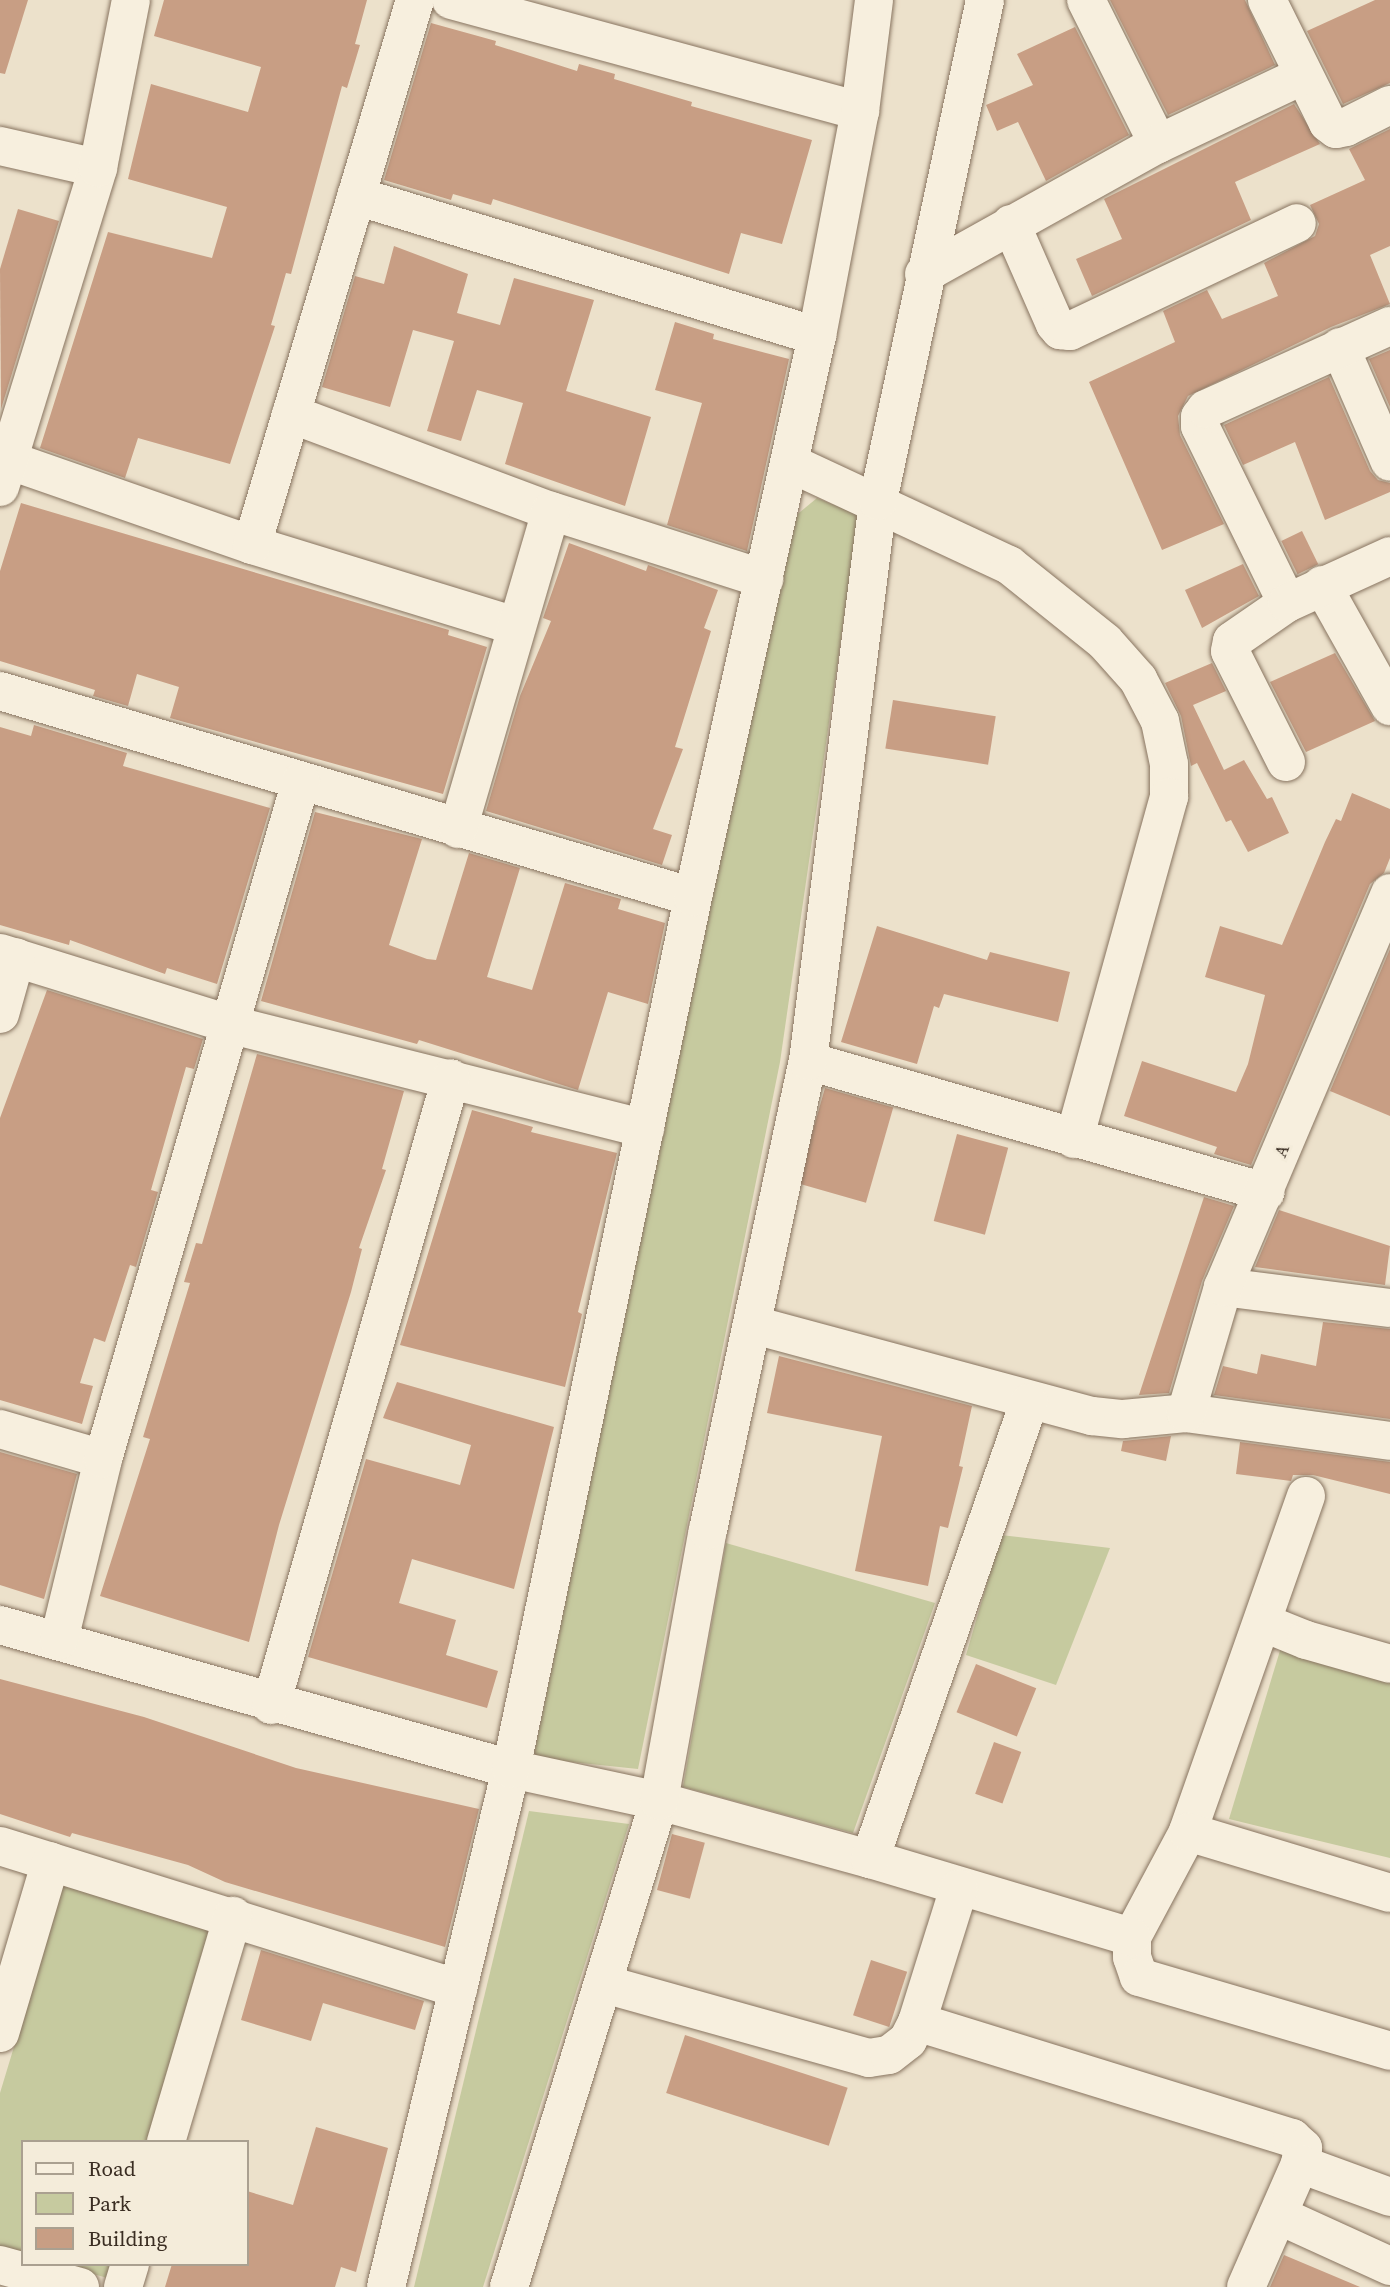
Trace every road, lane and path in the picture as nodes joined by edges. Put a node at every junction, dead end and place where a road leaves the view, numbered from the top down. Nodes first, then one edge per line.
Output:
1 (131, 0) edge
2 (415, 0) edge
3 (450, 0) edge
4 (874, 0) edge
5 (985, 0) edge
6 (1086, 0) edge
7 (1267, 0) edge
8 (1304, 75) junction
9 (1390, 105) edge
10 (860, 111) junction
11 (1158, 144) junction
12 (0, 146) edge
13 (98, 168) junction
14 (356, 196) junction
15 (1297, 223) dead end
16 (1011, 224) junction
17 (924, 274) junction
18 (1390, 326) edge
19 (817, 336) junction
20 (1340, 347) junction
21 (291, 414) junction
22 (7, 449) edge
23 (1390, 462) edge
24 (790, 463) junction
25 (878, 501) junction
26 (551, 512) junction
27 (253, 545) junction
28 (1390, 556) edge
29 (764, 579) junction
30 (1322, 585) junction
31 (1287, 603) junction
32 (515, 626) junction
33 (0, 691) edge
34 (1390, 706) edge
35 (1286, 762) dead end
36 (301, 781) junction
37 (458, 829) junction
38 (1390, 893) edge
39 (693, 897) junction
40 (8, 955) edge
41 (0, 1014) edge
42 (232, 1025) junction
43 (808, 1061) junction
44 (451, 1078) junction
45 (645, 1129) junction
46 (1074, 1139) junction
47 (1266, 1192) junction
48 (1223, 1287) junction
49 (1390, 1308) edge
50 (754, 1325) junction
51 (1030, 1403) junction
52 (1186, 1413) junction
53 (0, 1429) edge
54 (1390, 1441) edge
55 (103, 1459) junction
56 (1306, 1496) dead end
57 (1264, 1623) junction
58 (0, 1625) edge
59 (59, 1640) junction
60 (1390, 1664) edge
61 (271, 1704) junction
62 (511, 1769) junction
63 (659, 1801) junction
64 (1188, 1832) junction
65 (0, 1846) edge
66 (870, 1859) junction
67 (51, 1861) junction
68 (959, 1888) junction
69 (1390, 1893) edge
70 (233, 1916) junction
71 (1132, 1937) junction
72 (604, 1984) junction
73 (458, 1989) junction
74 (917, 2022) junction
75 (0, 2034) edge
76 (1390, 2051) edge
77 (167, 2140) edge
78 (1301, 2156) junction
79 (1390, 2197) edge
80 (1278, 2215) junction
81 (0, 2265) edge
82 (129, 2266) edge
83 (1390, 2266) edge
84 (80, 2287) edge
85 (123, 2287) edge
86 (386, 2287) edge
87 (509, 2287) edge
88 (1246, 2287) edge

1 - 13 street
2 - 14 street
3 - 10 street
4 - 10 street
5 - 17 street
6 - 11 street
7 - 8 street
8 - 9 street
8 - 11 street
10 - 19 street
11 - 16 street
12 - 13 street
13 - 22 street
14 - 19 street
14 - 21 street
15 - 16 street
16 - 17 street
17 - 25 street
18 - 20 street
19 - 24 street
20 - 23 street
20 - 31 street
21 - 26 street
21 - 27 street
22 - 27 street
24 - 25 street
24 - 29 street
25 - 43 street
25 - 46 street
26 - 29 street
26 - 32 street
27 - 32 street
28 - 30 street
29 - 39 street
30 - 31 street
30 - 34 street
31 - 35 street
32 - 37 street
33 - 36 street
36 - 37 street
36 - 42 street
37 - 39 street
38 - 47 street, A
39 - 45 street
40 - 41 street
40 - 42 street
42 - 44 street
42 - 55 street
43 - 46 street
43 - 50 street
44 - 45 street
44 - 61 street
45 - 62 street
46 - 47 street
47 - 48 street, A
48 - 49 street
48 - 52 street, A
50 - 51 street
50 - 63 street
51 - 52 street
51 - 66 street
52 - 54 street
53 - 55 street
55 - 59 street
56 - 57 street
57 - 60 street
57 - 64 street
58 - 59 street
59 - 61 street
61 - 62 street
62 - 63 street
62 - 73 street
63 - 66 street
63 - 72 street
64 - 69 street
64 - 71 street
65 - 67 street
66 - 68 street
67 - 70 street
67 - 75 street
68 - 71 street
68 - 74 street
70 - 73 street
70 - 77 street
71 - 76 street
72 - 74 street
72 - 87 street
73 - 86 street
74 - 78 street
78 - 79 street
78 - 80 street
80 - 83 street
80 - 88 street
81 - 84 street
82 - 85 street

